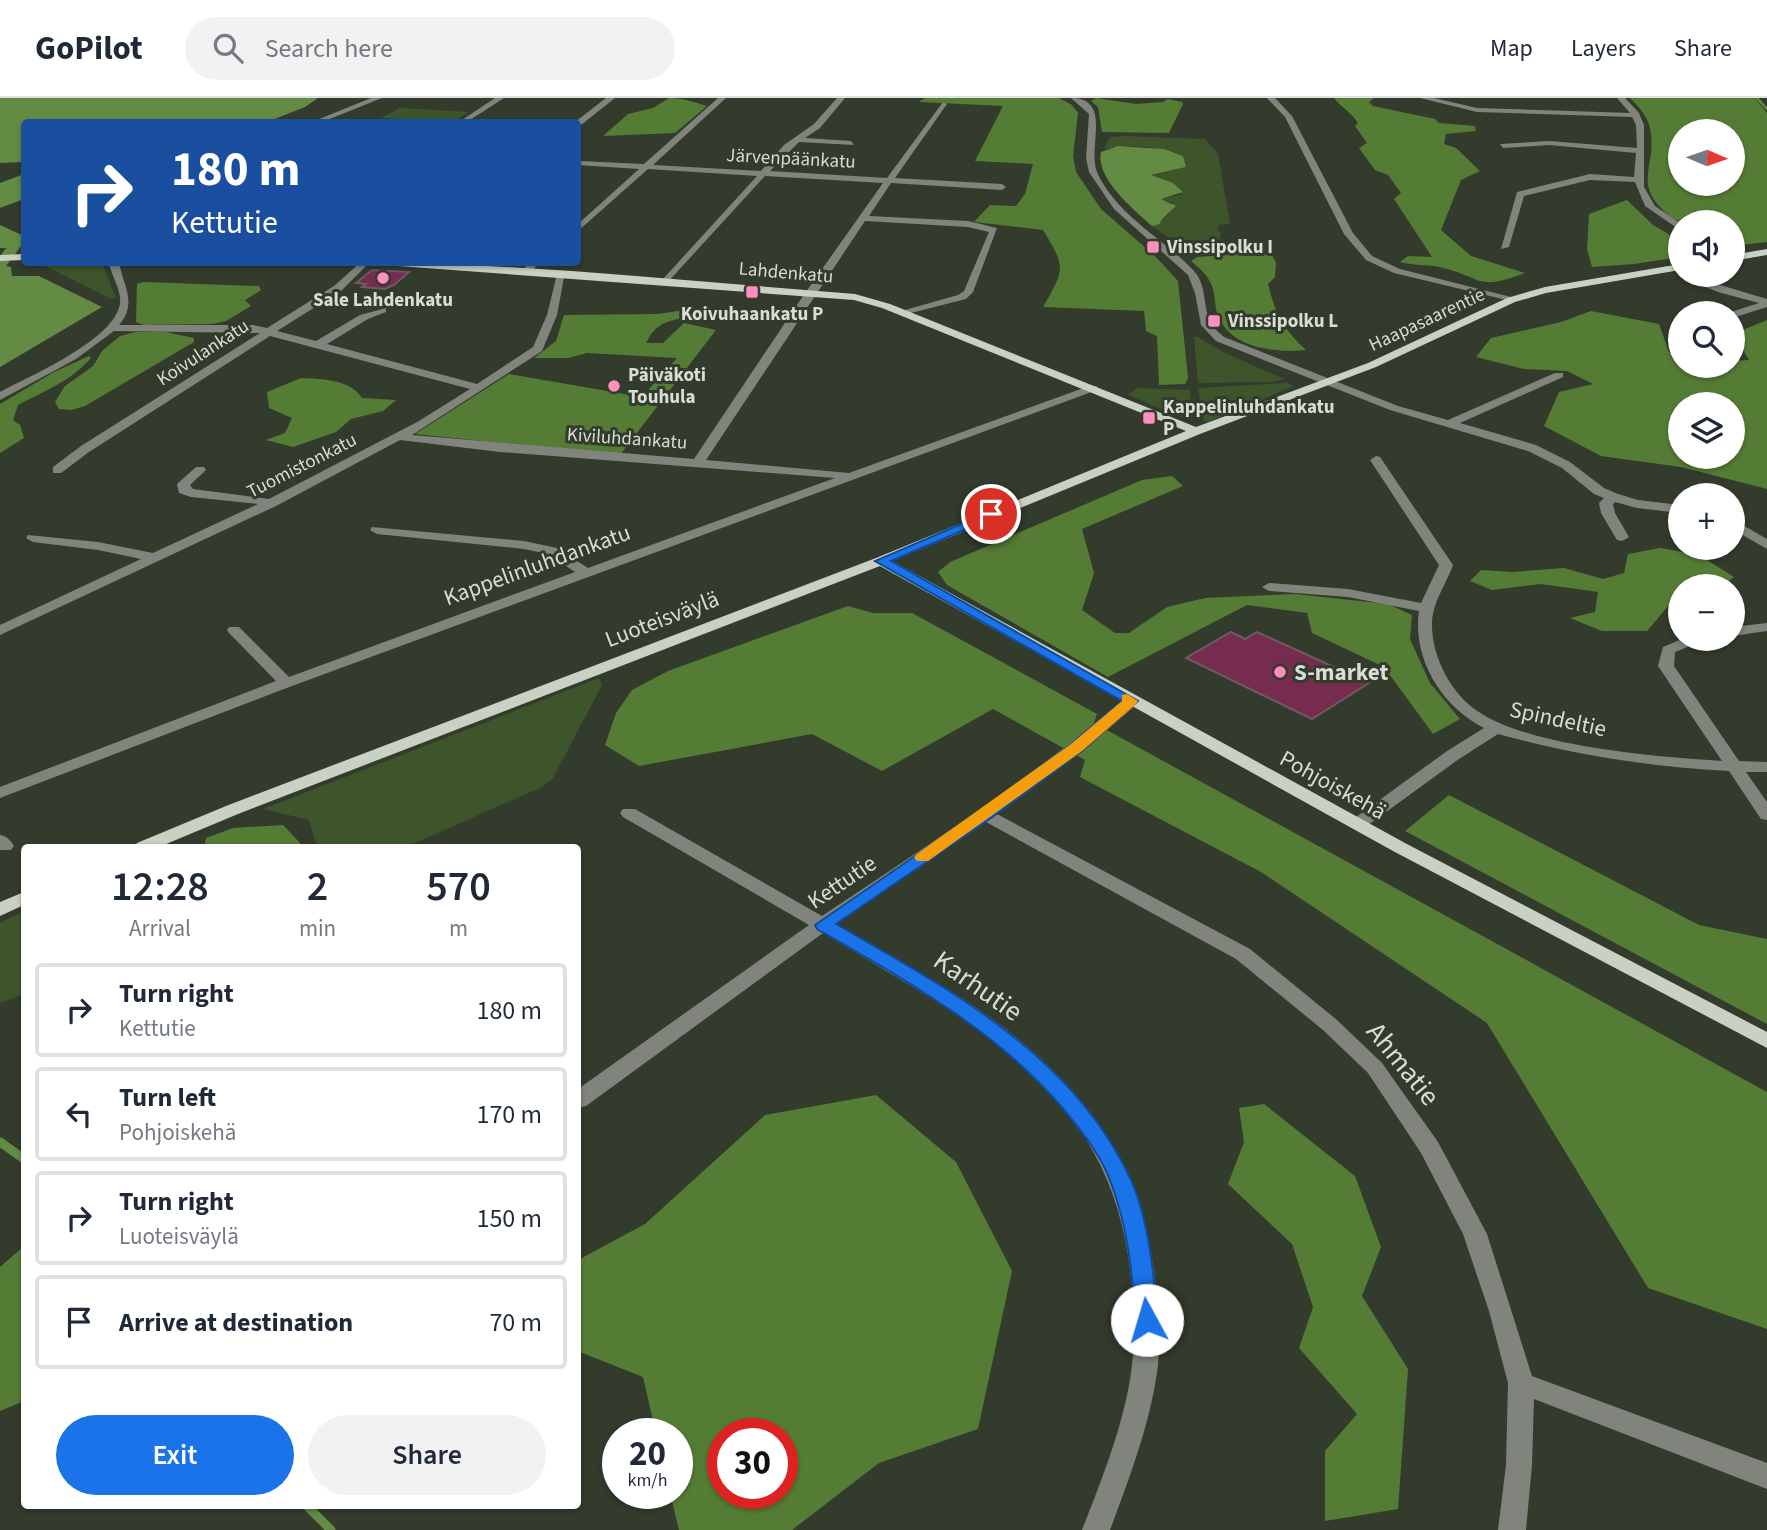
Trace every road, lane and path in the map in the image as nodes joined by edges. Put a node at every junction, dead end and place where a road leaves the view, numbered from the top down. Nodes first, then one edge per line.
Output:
1 (378, 98) edge
2 (500, 98) edge
3 (611, 98) edge
4 (722, 98) edge
5 (841, 98) edge
6 (1074, 98) edge
7 (1271, 98) edge
8 (1424, 98) edge
9 (1621, 98) edge
10 (943, 104) dead end
11 (1636, 115) junction
12 (324, 119) edge
13 (468, 119) edge
14 (581, 121) edge
15 (796, 140) junction
16 (851, 144) dead end
17 (1503, 146) dead end
18 (1642, 151) junction
19 (581, 163) edge
20 (645, 166) junction
21 (764, 173) junction
22 (888, 180) junction
23 (1639, 180) junction
24 (1002, 187) dead end
25 (863, 218) junction
26 (1668, 219) edge
27 (581, 225) edge
28 (1504, 247) dead end
29 (1767, 252) edge
30 (1745, 255) edge
31 (21, 257) edge
32 (0, 258) edge
33 (115, 266) edge
34 (363, 266) edge
35 (442, 266) edge
36 (532, 266) edge
37 (1668, 269) edge
38 (526, 271) junction
39 (562, 274) junction
40 (666, 281) junction
41 (1714, 287) edge
42 (811, 292) junction
43 (1511, 300) junction
44 (1767, 303) edge
45 (382, 310) dead end
46 (1745, 311) edge
47 (903, 312) junction
48 (114, 328) junction
49 (266, 333) junction
50 (316, 346) junction
51 (1559, 375) dead end
52 (1323, 382) junction
53 (477, 387) junction
54 (1093, 388) junction
55 (0, 397) edge
56 (1448, 424) junction
57 (1196, 431) junction
58 (401, 437) junction
59 (1376, 460) dead end
60 (698, 463) junction
61 (57, 470) dead end
62 (200, 470) dead end
63 (851, 476) junction
64 (1613, 497) junction
65 (271, 503) junction
66 (1668, 508) edge
67 (377, 530) dead end
68 (1745, 531) edge
69 (1622, 537) dead end
70 (33, 538) dead end
71 (1767, 545) edge
72 (155, 558) junction
73 (881, 561) junction
74 (586, 573) junction
75 (1269, 587) dead end
76 (1426, 609) junction
77 (0, 617) edge
78 (19, 622) junction
79 (1767, 627) edge
80 (234, 630) dead end
81 (1745, 630) edge
82 (0, 631) edge
83 (1668, 650) edge
84 (286, 683) junction
85 (1131, 701) junction
86 (1496, 729) junction
87 (1767, 766) edge
88 (1736, 767) junction
89 (0, 793) edge
90 (629, 813) dead end
91 (985, 815) junction
92 (1767, 816) edge
93 (1358, 824) junction
94 (150, 844) edge
95 (21, 900) edge
96 (0, 910) edge
97 (823, 925) junction
98 (1767, 1041) edge
99 (581, 1098) edge
100 (1521, 1383) junction
101 (1767, 1476) edge
102 (1096, 1530) edge
103 (1512, 1530) edge

1 - 12 street
2 - 13 street
3 - 14 street
4 - 20 street
5 - 15 street
6 - 52 street
7 - 43 street
8 - 11 street
9 - 11 street
10 - 22 street
11 - 18 street
15 - 16 street
15 - 21 street
17 - 18 street
18 - 23 street
19 - 20 street, Järvenpäänkatu
20 - 21 street, Järvenpäänkatu
20 - 27 street
21 - 22 street, Järvenpäänkatu
21 - 40 street
22 - 24 street, Järvenpäänkatu
22 - 25 street
23 - 26 street
23 - 28 street
25 - 42 street
25 - 47 street
29 - 30 main road
31 - 32 main road
33 - 48 street
34 - 49 street, Koivulankatu
35 - 38 main road, Lahdenkatu
36 - 38 street
37 - 43 main road, Haapasaarentie
38 - 39 main road, Lahdenkatu
39 - 40 main road, Lahdenkatu
39 - 53 street, Tuomistonkatu
40 - 42 main road, Lahdenkatu
41 - 44 street
42 - 47 main road, Lahdenkatu
42 - 60 street
43 - 52 main road, Haapasaarentie
44 - 46 street
45 - 50 street
47 - 54 main road, Lahdenkatu
48 - 49 street
48 - 55 street
49 - 50 street
49 - 61 street, Koivulankatu
50 - 53 street
51 - 56 street
52 - 56 street
52 - 57 main road, Haapasaarentie
53 - 58 street, Tuomistonkatu
54 - 57 main road, Lahdenkatu
54 - 63 street, Kappelinluhdankatu
56 - 64 street
57 - 73 main road, Luoteisväylä
58 - 60 street, Kiviluhdankatu
58 - 65 street, Tuomistonkatu
59 - 76 street
60 - 63 street, Kiviluhdankatu
62 - 65 street
63 - 74 street, Kappelinluhdankatu
64 - 66 street
64 - 69 street
65 - 72 street, Tuomistonkatu
67 - 74 street
68 - 71 street
70 - 72 street
72 - 78 street, Tuomistonkatu
73 - 85 main road, Pohjoiskehä
73 - 94 main road, Luoteisväylä
74 - 84 street, Kappelinluhdankatu
75 - 76 street
76 - 86 street
77 - 78 street
78 - 82 street, Tuomistonkatu
79 - 81 street
80 - 84 street
83 - 88 street
84 - 89 street, Kappelinluhdankatu
85 - 91 street, Kettutie
85 - 93 main road, Pohjoiskehä
86 - 88 street, Spindeltie
86 - 93 street, Spindeltie
87 - 88 street, Spindeltie
88 - 92 street
90 - 97 street, Karhutie
91 - 97 street, Kettutie
91 - 100 street, Ahmatie
93 - 98 main road, Pohjoiskehä
95 - 96 main road
97 - 99 street, Kettutie
97 - 102 street, Karhutie
100 - 101 street
100 - 103 street, Ahmatie

